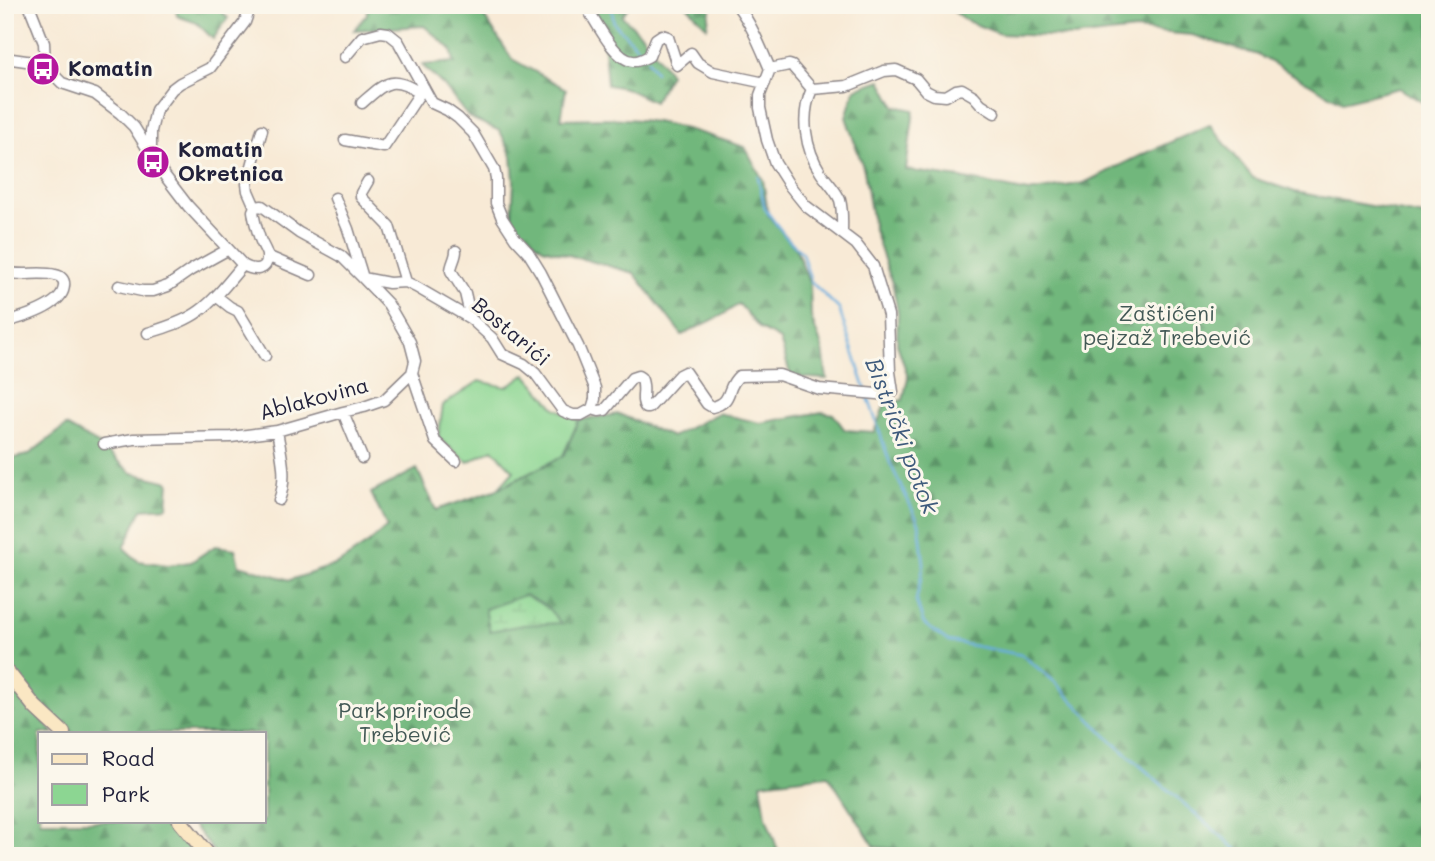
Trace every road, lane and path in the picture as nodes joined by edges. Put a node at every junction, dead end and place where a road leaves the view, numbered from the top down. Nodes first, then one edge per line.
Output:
1 (29, 5) edge
2 (251, 5) edge
3 (585, 5) edge
4 (737, 5) edge
5 (345, 57) dead end
6 (5, 58) edge
7 (45, 65) junction
8 (770, 69) junction
9 (765, 82) junction
10 (812, 89) junction
11 (422, 91) junction
12 (362, 103) dead end
13 (995, 113) dead end
14 (262, 130) dead end
15 (345, 140) dead end
16 (152, 154) junction
17 (368, 181) dead end
18 (335, 198) dead end
19 (255, 207) junction
20 (842, 233) junction
21 (227, 250) junction
22 (456, 251) dead end
23 (267, 256) junction
24 (243, 265) junction
25 (5, 272) edge
26 (311, 275) dead end
27 (363, 278) junction
28 (406, 282) junction
29 (119, 286) dead end
30 (216, 296) junction
31 (471, 319) junction
32 (5, 322) edge
33 (148, 332) dead end
34 (265, 356) dead end
35 (412, 373) junction
36 (592, 409) junction
37 (343, 412) junction
38 (277, 431) junction
39 (104, 444) dead end
40 (362, 458) dead end
41 (456, 461) dead end
42 (279, 500) dead end
43 (10, 674) edge
44 (62, 732) edge
45 (181, 822) edge
46 (209, 856) edge

1 - 7 street
2 - 16 street
3 - 9 street
4 - 8 street
5 - 11 street, Bostarići
6 - 7 street
7 - 16 street
8 - 9 street
8 - 10 street
9 - 20 street
10 - 13 street
10 - 20 street
11 - 12 street
11 - 15 street
11 - 36 street, Bostarići
14 - 19 street
16 - 21 street
17 - 28 street
18 - 27 street
19 - 23 street
19 - 27 street
20 - 36 street
21 - 24 street
21 - 29 street
22 - 31 street
23 - 24 street
23 - 26 street
24 - 30 street
25 - 32 street
27 - 28 street, Bostarići
27 - 35 street
28 - 31 street, Bostarići
30 - 33 street
30 - 34 street
31 - 36 street, Bostarići
35 - 37 street, Ablakovina
35 - 41 street
37 - 38 street, Ablakovina
37 - 40 street
38 - 39 street, Ablakovina
38 - 42 street
43 - 44 main road
45 - 46 main road

